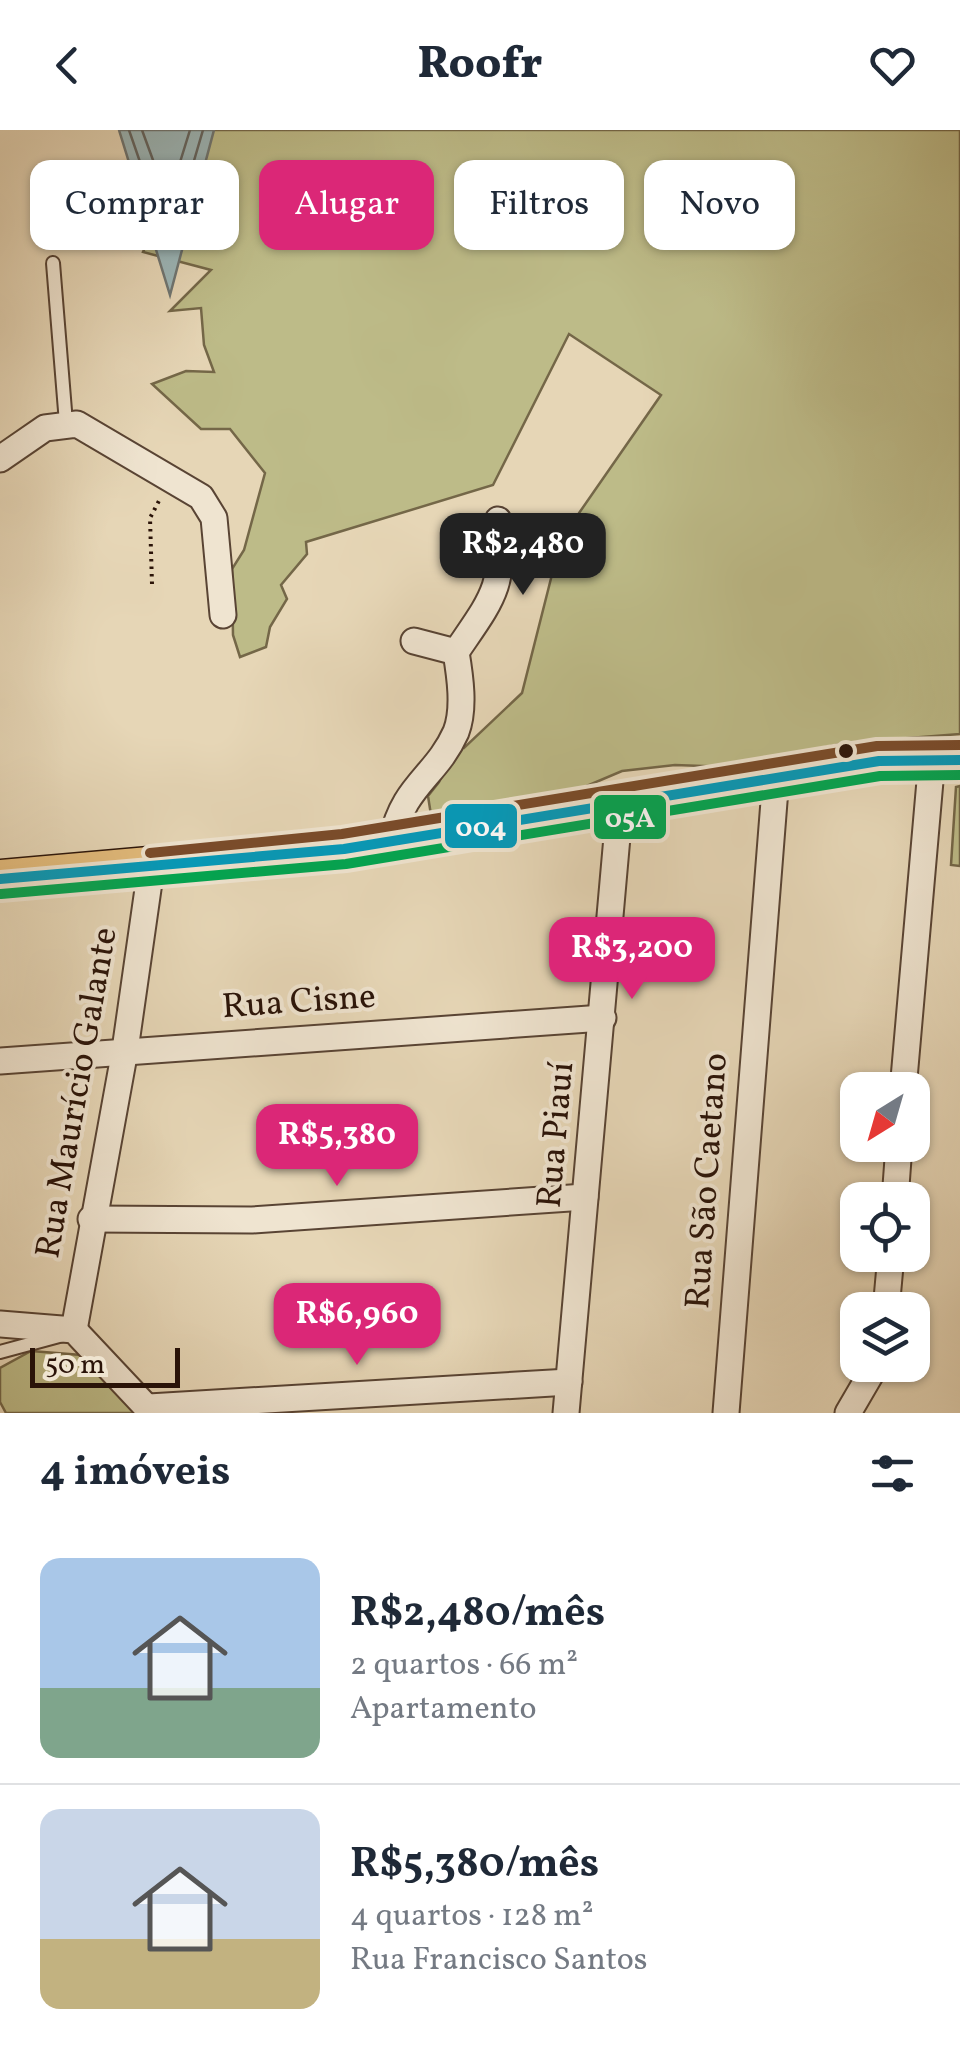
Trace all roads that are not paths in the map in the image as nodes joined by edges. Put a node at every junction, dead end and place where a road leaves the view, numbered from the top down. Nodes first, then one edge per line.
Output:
1 (54, 262) dead end
2 (66, 423) junction
3 (0, 459) edge
4 (498, 520) dead end
5 (223, 615) dead end
6 (414, 641) dead end
7 (456, 652) junction
8 (946, 759) edge
9 (776, 776) junction
10 (620, 803) junction
11 (392, 840) junction
12 (151, 868) junction
13 (0, 879) edge
14 (603, 1018) junction
15 (125, 1050) junction
16 (0, 1061) edge
17 (905, 1072) edge
18 (585, 1197) junction
19 (92, 1219) junction
20 (0, 1324) edge
21 (74, 1330) junction
22 (0, 1352) edge
23 (569, 1382) junction
24 (866, 1382) edge
25 (150, 1410) edge
26 (566, 1413) edge
27 (726, 1413) edge
28 (848, 1413) edge

1 - 2 lane
2 - 3 street
2 - 5 street
4 - 7 street
6 - 7 street
7 - 11 street
8 - 9 main road
8 - 17 street
9 - 10 main road
9 - 27 street, Rua São Caetano
10 - 11 main road
10 - 14 street, Rua Piauí
11 - 12 main road
12 - 13 main road
12 - 15 street, Rua Maurício Galante
14 - 15 street, Rua Cisne
14 - 18 street, Rua Piauí
15 - 16 street, Rua Cisne
15 - 19 street, Rua Maurício Galante
18 - 19 street
18 - 23 street, Rua Piauí
19 - 21 street, Rua Maurício Galante
20 - 21 street
21 - 22 lane
21 - 25 street
23 - 25 street
23 - 26 street, Rua Piauí
24 - 28 street

